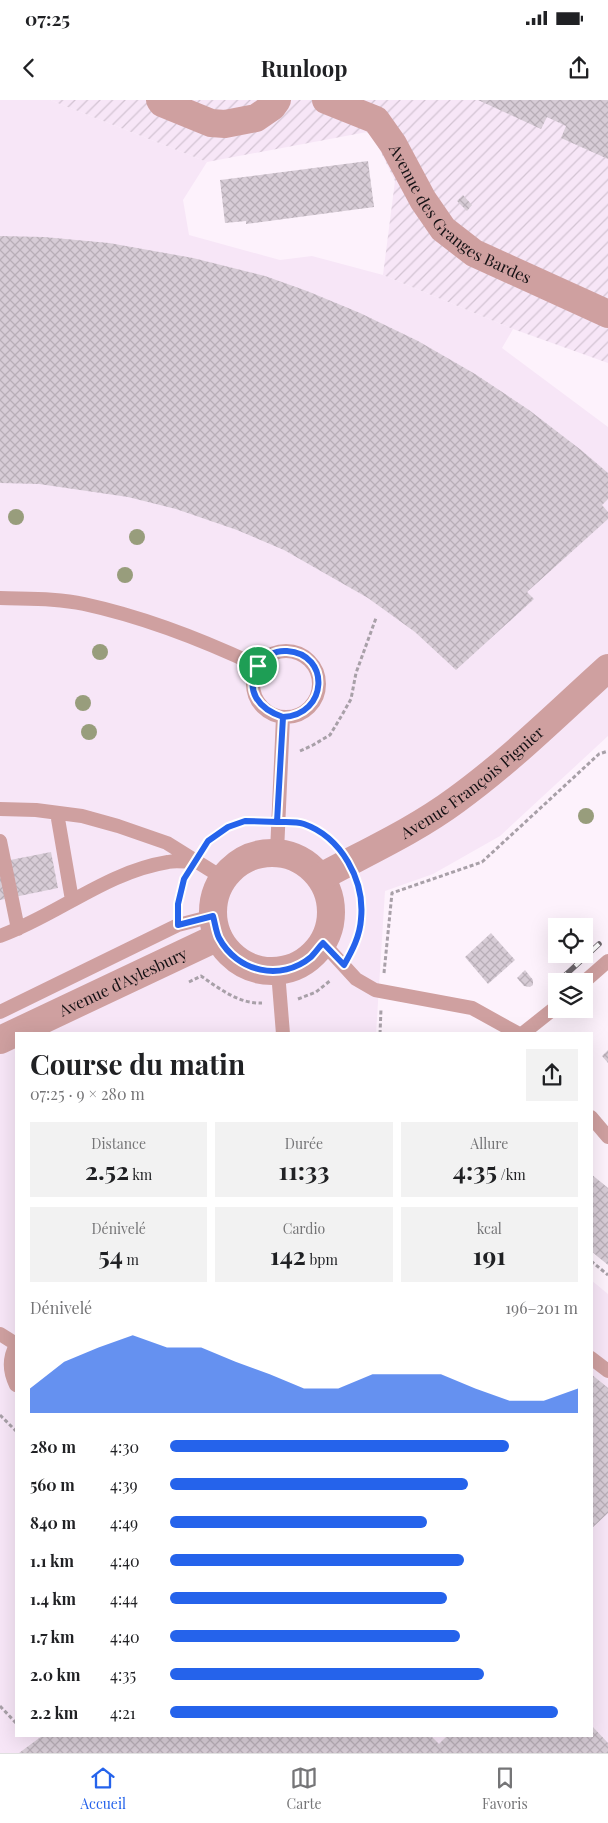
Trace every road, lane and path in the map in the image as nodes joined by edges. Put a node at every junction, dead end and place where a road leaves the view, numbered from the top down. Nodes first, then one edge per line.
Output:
1 (160, 100) edge
2 (277, 100) edge
3 (326, 100) edge
4 (608, 314) edge
5 (0, 598) edge
6 (376, 618) dead end
7 (258, 666) junction
8 (608, 668) edge
9 (283, 717) junction
10 (608, 751) edge
11 (300, 760) dead end
12 (0, 808) edge
13 (57, 813) junction
14 (298, 814) dead end
15 (277, 822) junction
16 (298, 823) junction
17 (0, 841) edge
18 (277, 852) junction
19 (196, 862) junction
20 (349, 862) junction
21 (223, 878) junction
22 (321, 878) junction
23 (72, 900) junction
24 (178, 925) junction
25 (216, 926) junction
26 (18, 929) junction
27 (0, 936) edge
28 (323, 943) junction
29 (189, 952) junction
30 (608, 961) edge
31 (344, 965) junction
32 (278, 972) junction
33 (593, 974) edge
34 (201, 976) junction
35 (184, 984) dead end
36 (382, 991) junction
37 (281, 1002) junction
38 (0, 1012) edge
39 (548, 1013) edge
40 (17, 1032) edge
41 (283, 1032) edge
42 (380, 1032) edge
43 (516, 1032) edge
44 (523, 1032) edge
45 (15, 1033) edge
46 (0, 1040) edge
47 (593, 1119) edge
48 (608, 1137) edge
49 (593, 1263) edge
50 (608, 1275) edge
51 (0, 1334) edge
52 (15, 1343) edge
53 (15, 1346) edge
54 (593, 1360) edge
55 (608, 1371) edge
56 (15, 1382) edge
57 (0, 1415) edge
58 (15, 1430) edge
59 (0, 1706) edge
60 (15, 1722) edge

1 - 2 street
3 - 4 street, Avenue des Granges Bardes
5 - 7 lane
6 - 11 path
7 - 9 lane
7 - 9 lane
8 - 20 street, Avenue François Pignier
9 - 15 lane
10 - 36 path
12 - 13 lane
13 - 19 lane
13 - 23 lane
14 - 16 path
15 - 16 path
15 - 18 lane
15 - 19 path
16 - 20 path
17 - 26 lane
18 - 21 street
18 - 22 street
19 - 21 lane
19 - 23 lane
19 - 24 path
20 - 22 street, Avenue François Pignier
20 - 31 path
21 - 25 street
22 - 28 street
23 - 26 lane
24 - 25 lane
24 - 38 lane
25 - 29 street, Avenue d'Aylesbury
25 - 32 street
26 - 27 lane
28 - 31 lane
28 - 32 street
29 - 34 path
29 - 40 street, Avenue d'Aylesbury
30 - 33 lane
31 - 36 lane
31 - 37 path
32 - 37 lane
34 - 35 path
34 - 37 path
36 - 42 path
36 - 43 lane
37 - 41 lane
39 - 44 lane
45 - 46 street, Avenue d'Aylesbury
47 - 48 lane
49 - 50 path
51 - 52 lane
53 - 56 lane
54 - 55 lane
57 - 58 path
59 - 60 path

